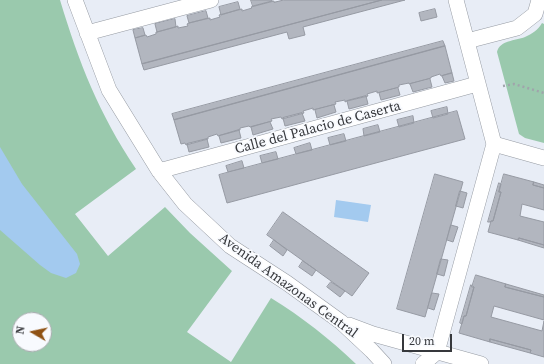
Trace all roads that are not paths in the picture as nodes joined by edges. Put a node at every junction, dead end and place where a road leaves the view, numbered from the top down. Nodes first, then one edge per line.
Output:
1 (75, 0) edge
2 (211, 0) edge
3 (456, 0) edge
4 (539, 10) edge
5 (87, 33) junction
6 (467, 41) junction
7 (477, 84) junction
8 (494, 144) junction
9 (544, 158) edge
10 (159, 171) junction
11 (341, 322) junction
12 (437, 352) junction
13 (384, 364) edge
14 (423, 364) edge
15 (481, 364) edge

1 - 5 street, Avenida Amazonas Central
2 - 5 street
3 - 6 street
4 - 6 street
5 - 10 street, Avenida Amazonas Central
6 - 7 street
7 - 8 street
7 - 10 street, Calle del Palacio de Caserta
8 - 9 street
8 - 12 street
10 - 11 street, Avenida Amazonas Central
11 - 12 street
11 - 13 street, Avenida Amazonas Central
12 - 14 street
12 - 15 street

